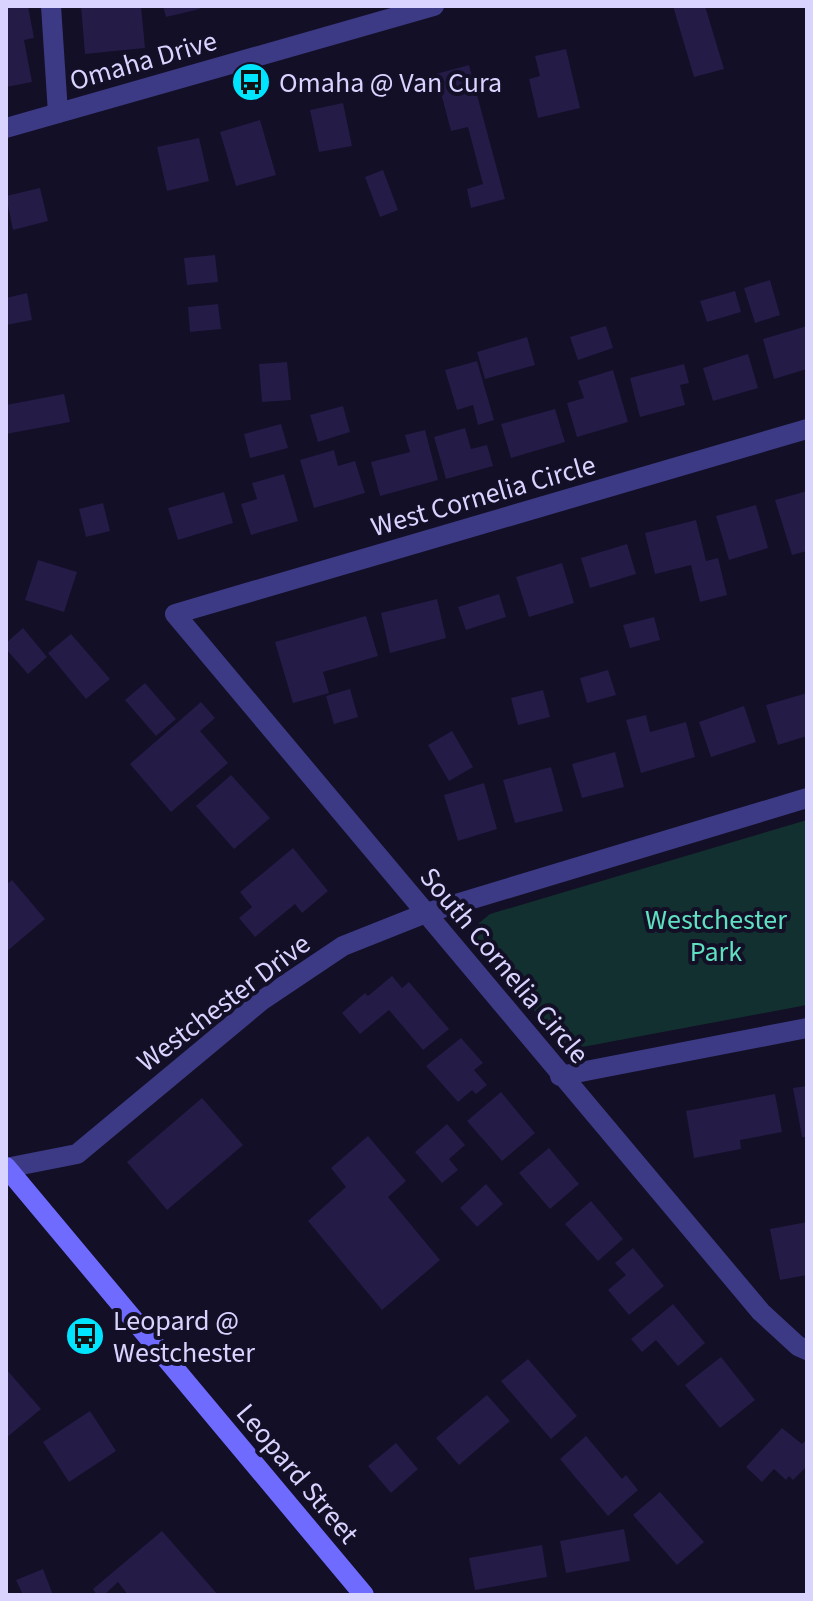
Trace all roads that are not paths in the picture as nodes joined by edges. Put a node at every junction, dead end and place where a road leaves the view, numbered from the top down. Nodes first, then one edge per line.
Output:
1 (51, 6) edge
2 (434, 6) edge
3 (58, 113) junction
4 (6, 128) edge
5 (807, 429) edge
6 (175, 614) joint
7 (807, 798) edge
8 (426, 913) junction
9 (807, 1028) edge
10 (560, 1076) junction
11 (6, 1167) edge
12 (803, 1348) edge
13 (364, 1595) edge

1 - 3 street
2 - 3 street, Omaha Drive
3 - 4 street, Omaha Drive
5 - 6 street, West Cornelia Circle
6 - 8 street, South Cornelia Circle
7 - 8 street, Westchester Drive
8 - 10 street, South Cornelia Circle
8 - 11 street, Westchester Drive
9 - 10 street
10 - 12 street, South Cornelia Circle
11 - 13 main road, Leopard Street

